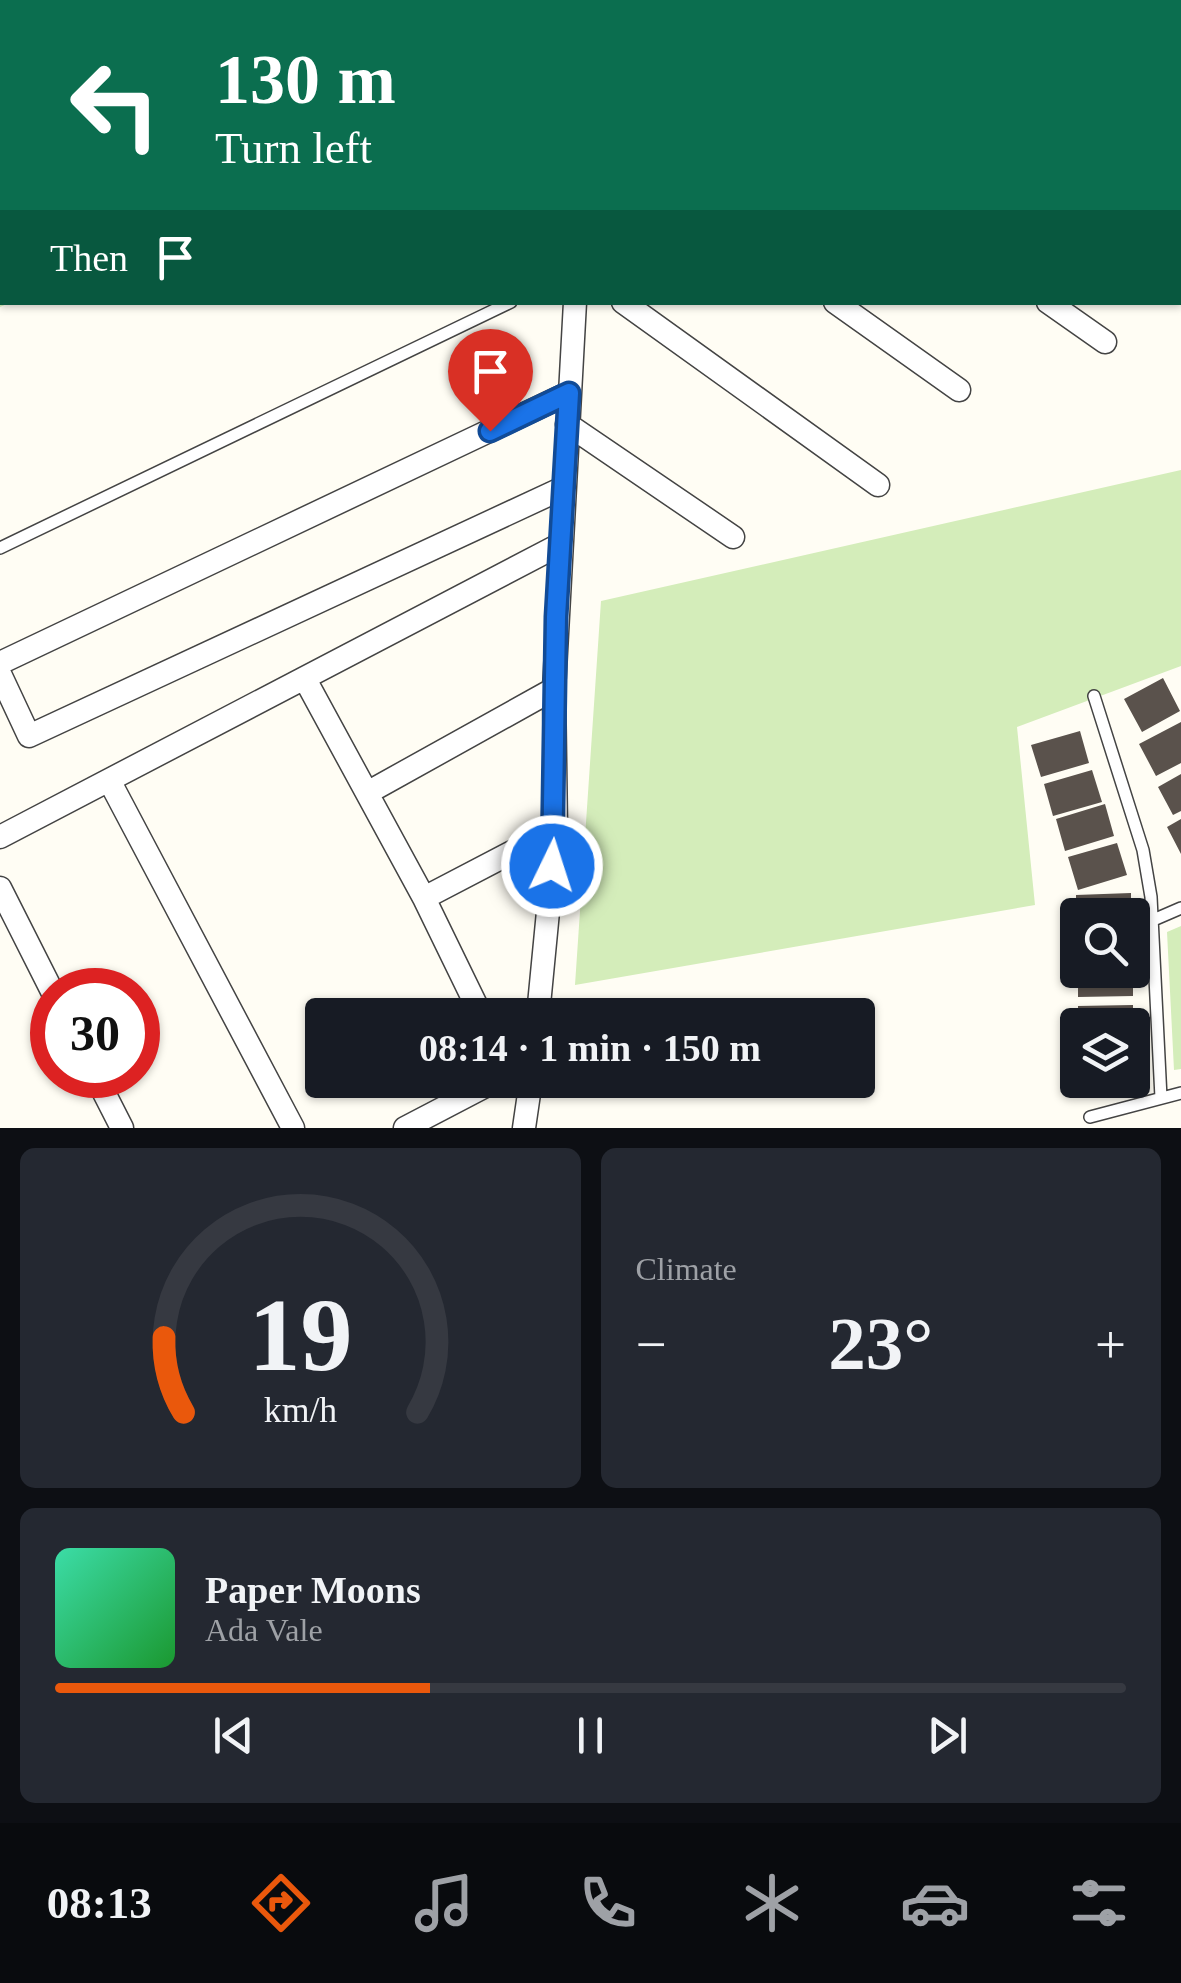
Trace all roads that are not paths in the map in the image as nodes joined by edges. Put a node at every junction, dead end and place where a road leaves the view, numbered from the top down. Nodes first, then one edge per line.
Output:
1 (505, 305) edge
2 (575, 305) edge
3 (627, 305) edge
4 (839, 305) edge
5 (1052, 305) edge
6 (1105, 342) dead end
7 (959, 390) dead end
8 (569, 393) junction
9 (567, 424) junction
10 (878, 485) dead end
11 (563, 488) junction
12 (733, 536) dead end
13 (559, 545) junction
14 (0, 548) edge
15 (0, 663) edge
16 (0, 674) edge
17 (306, 681) junction
18 (554, 689) junction
19 (1094, 696) dead end
20 (110, 782) junction
21 (367, 793) junction
22 (556, 829) junction
23 (2, 830) edge
24 (0, 888) edge
25 (424, 898) junction
26 (1181, 908) edge
27 (1150, 921) junction
28 (40, 968) edge
29 (473, 998) edge
30 (540, 998) edge
31 (1181, 1093) edge
32 (107, 1098) edge
33 (462, 1098) edge
34 (528, 1098) edge
35 (1161, 1098) junction
36 (1090, 1116) dead end
37 (122, 1128) edge
38 (294, 1128) edge
39 (405, 1128) edge
40 (524, 1128) edge

1 - 14 lane
2 - 8 street
3 - 10 street
4 - 7 street
5 - 6 street
8 - 9 street
8 - 15 street
9 - 11 street
9 - 12 street
11 - 13 street
11 - 16 street
13 - 17 street
13 - 18 street
17 - 20 street
17 - 21 street
18 - 21 street
18 - 22 street
19 - 27 lane
20 - 23 street
20 - 38 street
21 - 25 street
22 - 25 street
22 - 30 street
24 - 28 street
25 - 29 street
26 - 27 lane
27 - 35 lane
31 - 35 lane
32 - 37 street
33 - 39 street
34 - 40 street
35 - 36 lane

